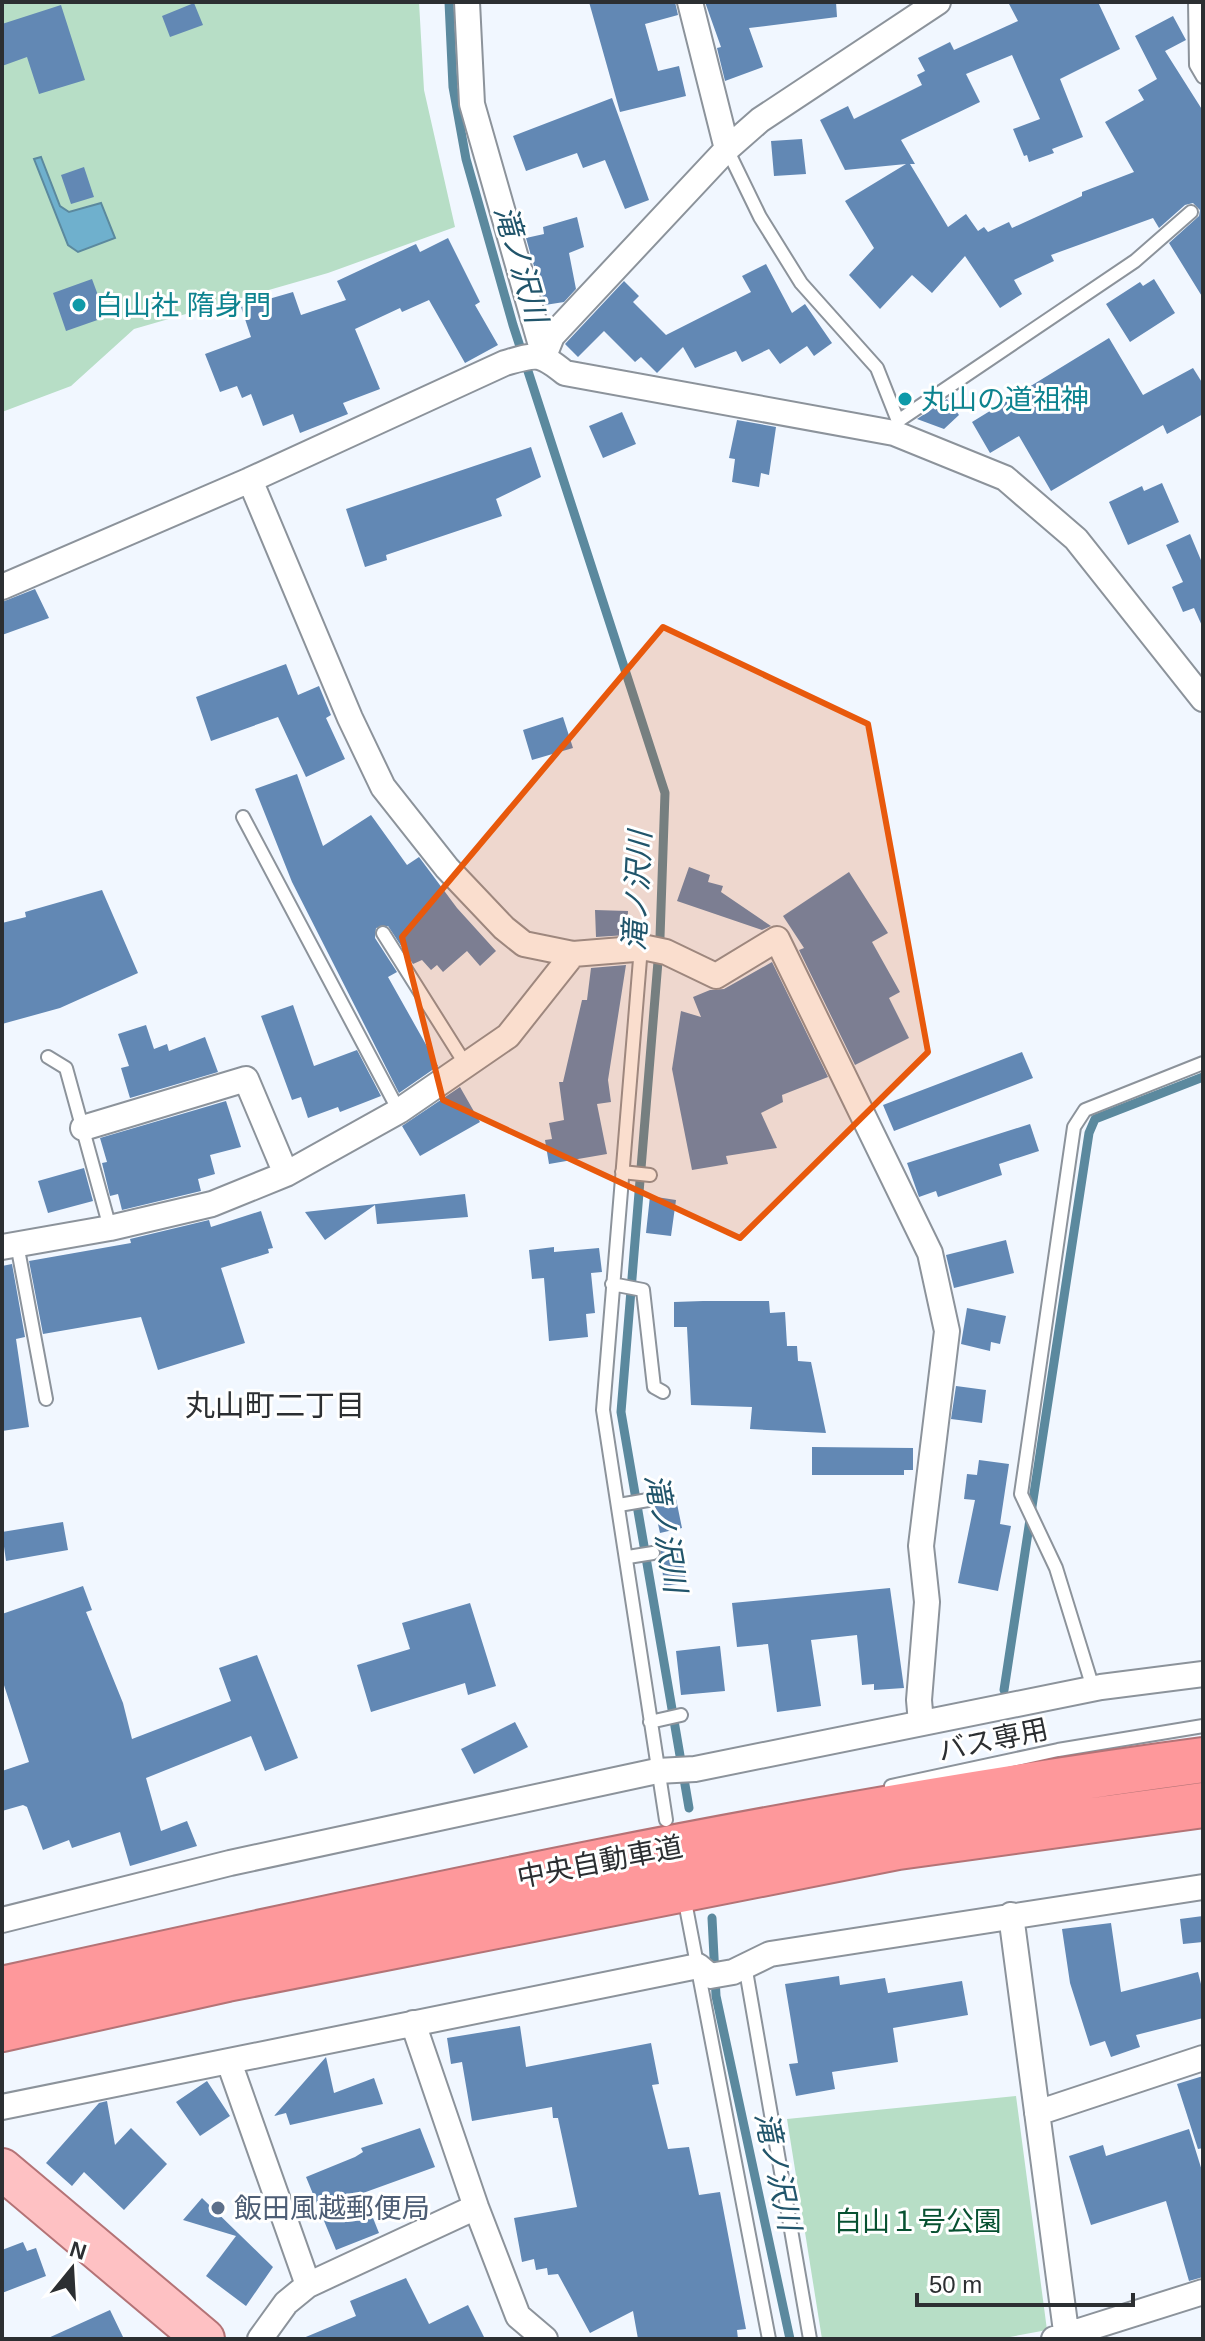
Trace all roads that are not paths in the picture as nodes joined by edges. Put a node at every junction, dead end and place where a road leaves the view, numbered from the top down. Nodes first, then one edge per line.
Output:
1 (467, 2) edge
2 (690, 2) edge
3 (938, 2) edge
4 (1195, 2) edge
5 (1203, 77) edge
6 (727, 149) junction
7 (1191, 212) dead end
8 (539, 356) junction
9 (896, 427) junction
10 (250, 480) junction
11 (2, 587) edge
12 (1203, 699) edge
13 (243, 817) dead end
14 (383, 933) dead end
15 (652, 949) junction
16 (573, 954) junction
17 (48, 1057) dead end
18 (1203, 1063) edge
19 (466, 1065) junction
20 (399, 1111) junction
21 (83, 1128) junction
22 (624, 1172) junction
23 (286, 1174) junction
24 (650, 1175) dead end
25 (110, 1228) junction
26 (9, 1246) edge
27 (616, 1285) junction
28 (663, 1392) dead end
29 (46, 1399) dead end
30 (648, 1500) dead end
31 (624, 1504) junction
32 (653, 1553) dead end
33 (630, 1557) junction
34 (1203, 1674) edge
35 (1093, 1688) junction
36 (681, 1715) dead end
37 (655, 1721) junction
38 (921, 1723) junction
39 (1203, 1726) edge
40 (1203, 1760) edge
41 (675, 1771) junction
42 (875, 1790) dead end
43 (848, 1799) dead end
44 (1203, 1805) edge
45 (666, 1820) dead end
46 (800, 1824) junction
47 (1203, 1887) edge
48 (686, 1907) dead end
49 (1011, 1915) junction
50 (2, 1920) edge
51 (722, 1970) junction
52 (2, 1989) edge
53 (413, 2023) junction
54 (2, 2029) edge
55 (1203, 2058) edge
56 (229, 2062) junction
57 (2, 2107) edge
58 (1037, 2113) junction
59 (2, 2169) edge
60 (476, 2207) junction
61 (308, 2285) junction
62 (1203, 2292) edge
63 (1063, 2338) edge
64 (204, 2339) edge
65 (260, 2339) edge
66 (545, 2339) edge
67 (769, 2339) edge
68 (810, 2339) edge

1 - 8 street
2 - 6 street
3 - 6 street
4 - 5 lane
6 - 8 street
6 - 9 lane
7 - 9 lane
8 - 9 street
8 - 10 street
9 - 12 street
10 - 11 street
10 - 16 street
13 - 20 lane
14 - 19 lane
15 - 16 street
15 - 22 lane
15 - 38 street
16 - 19 street
17 - 21 lane
18 - 35 lane
19 - 20 street
20 - 23 street
21 - 23 street
21 - 25 lane
22 - 24 lane
22 - 27 lane
23 - 25 street
25 - 26 street
26 - 29 lane
27 - 28 lane
27 - 31 lane
30 - 31 lane
31 - 33 lane
32 - 33 lane
33 - 37 lane
34 - 35 street
35 - 38 street
36 - 37 lane
37 - 41 lane
38 - 41 street
39 - 42 lane, バス専用
40 - 46 highway, 中央自動車道
41 - 45 lane
41 - 50 street
43 - 46 lane
44 - 54 highway, 中央自動車道
46 - 52 highway, 中央自動車道
47 - 49 street
48 - 51 lane
49 - 51 street
49 - 58 street
51 - 53 street
51 - 67 lane
51 - 68 lane
53 - 56 street
53 - 60 street
55 - 58 street
56 - 57 street
56 - 61 street
58 - 63 street
59 - 64 main road
60 - 61 street
60 - 66 street
61 - 65 street
62 - 63 street

